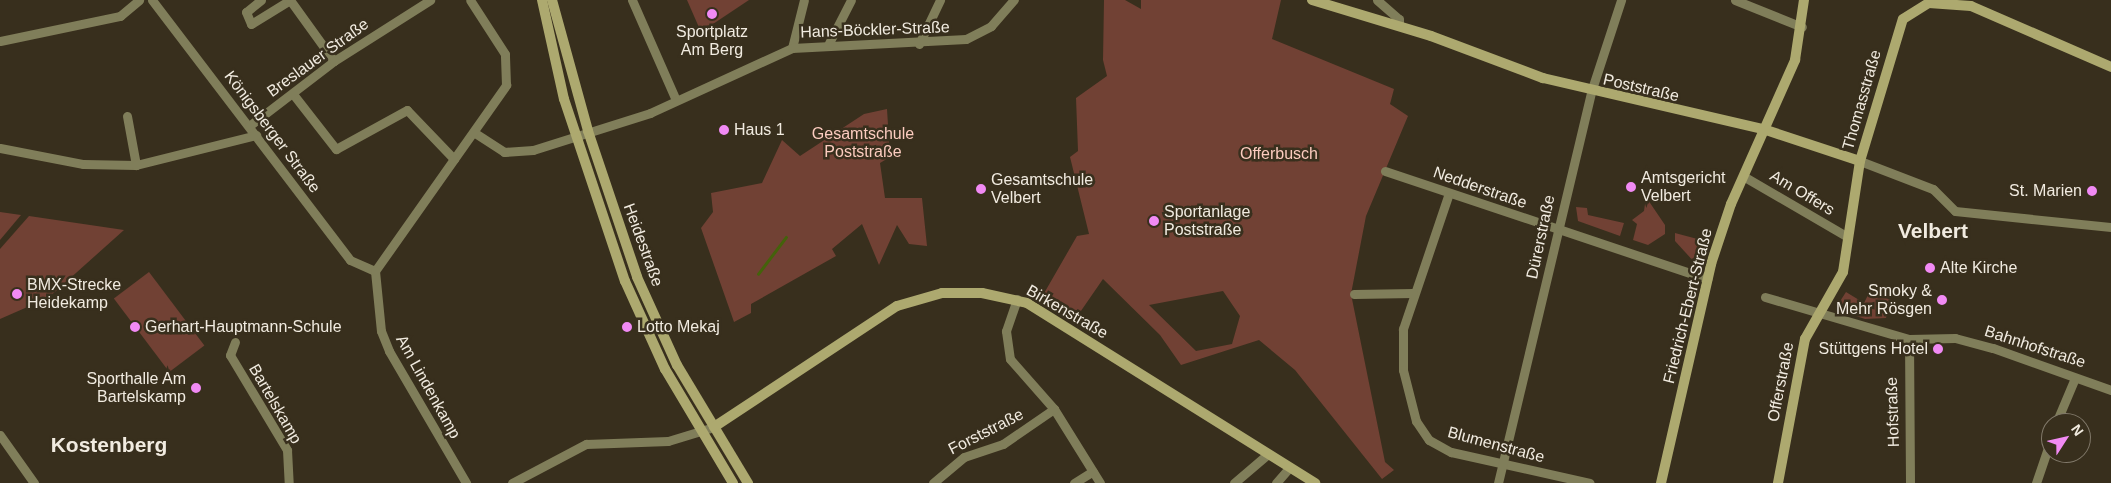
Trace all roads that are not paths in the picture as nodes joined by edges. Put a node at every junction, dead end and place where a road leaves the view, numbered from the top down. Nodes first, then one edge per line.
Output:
1 (139, 0) edge
2 (152, 0) edge
3 (261, 0) edge
4 (430, 0) edge
5 (470, 0) edge
6 (542, 0) edge
7 (552, 0) edge
8 (632, 0) edge
9 (804, 0) edge
10 (851, 0) edge
11 (940, 0) edge
12 (1014, 0) edge
13 (1312, 0) edge
14 (1377, 0) edge
15 (1621, 0) edge
16 (1735, 0) edge
17 (1804, 0) edge
18 (1943, 1) edge
19 (1399, 26) junction
20 (1802, 27) junction
21 (0, 41) edge
22 (829, 43) junction
23 (919, 44) junction
24 (792, 48) junction
25 (334, 61) junction
26 (2111, 67) edge
27 (1591, 92) junction
28 (293, 94) junction
29 (676, 100) junction
30 (127, 116) dead end
31 (249, 126) junction
32 (1763, 129) junction
33 (588, 132) junction
34 (475, 134) junction
35 (256, 135) junction
36 (576, 135) junction
37 (0, 148) edge
38 (454, 159) junction
39 (1860, 161) junction
40 (136, 165) junction
41 (1385, 171) dead end
42 (1743, 176) junction
43 (1448, 193) junction
44 (2111, 227) edge
45 (1556, 231) junction
46 (1846, 236) junction
47 (375, 271) junction
48 (1707, 279) junction
49 (1413, 293) junction
50 (1354, 294) dead end
51 (1765, 297) dead end
52 (1017, 299) junction
53 (1818, 315) junction
54 (1909, 340) junction
55 (235, 342) dead end
56 (2075, 378) junction
57 (2111, 390) edge
58 (1054, 409) junction
59 (2060, 413) edge
60 (714, 427) junction
61 (702, 432) junction
62 (0, 434) edge
63 (1268, 454) junction
64 (2043, 463) edge
65 (1506, 464) junction
66 (1290, 468) junction
67 (1093, 471) junction
68 (34, 483) edge
69 (289, 483) edge
70 (466, 483) edge
71 (512, 483) edge
72 (732, 483) edge
73 (748, 483) edge
74 (933, 483) edge
75 (1074, 483) edge
76 (1100, 483) edge
77 (1234, 483) edge
78 (1276, 483) edge
79 (1315, 483) edge
80 (1498, 483) edge
81 (1590, 483) edge
82 (1661, 483) edge
83 (1778, 483) edge
84 (1910, 483) edge
85 (2036, 483) edge

1 - 21 street
2 - 31 street, Königsberger Straße
3 - 25 street
4 - 25 street, Breslauer Straße
5 - 34 street
6 - 36 street, Heidestraße
7 - 33 street, Heidestraße
8 - 29 street
9 - 24 street
10 - 22 street
11 - 23 street
12 - 23 street, Hans-Böckler-Straße
13 - 19 street, Poststraße
14 - 19 street
15 - 27 street, Dürerstraße
16 - 20 street
17 - 20 street, Friedrich-Ebert-Straße
18 - 26 street
18 - 39 street, Thomasstraße
19 - 27 street, Poststraße
20 - 32 street, Friedrich-Ebert-Straße
22 - 23 street, Hans-Böckler-Straße
22 - 24 street, Hans-Böckler-Straße
24 - 29 street, Hans-Böckler-Straße
25 - 28 street, Breslauer Straße
27 - 32 street, Poststraße
27 - 45 street, Dürerstraße
28 - 31 street, Breslauer Straße
28 - 38 street
29 - 33 street, Hans-Böckler-Straße
30 - 40 street
31 - 35 street, Königsberger Straße
32 - 39 street, Poststraße
32 - 42 street, Friedrich-Ebert-Straße
33 - 36 street, Hans-Böckler-Straße
33 - 60 street, Heidestraße
34 - 36 street, Hans-Böckler-Straße
34 - 38 street
35 - 40 street
35 - 47 street, Königsberger Straße
36 - 61 street, Heidestraße
37 - 40 street
38 - 47 street
39 - 44 street, Poststraße
39 - 46 street, Thomasstraße
41 - 43 street, Nedderstraße
42 - 46 street, Am Offers
42 - 48 street, Friedrich-Ebert-Straße
43 - 45 street, Nedderstraße
43 - 49 street, Blumenstraße
45 - 48 street, Nedderstraße
45 - 65 street, Dürerstraße
46 - 53 street, Offerstraße
47 - 70 street, Am Lindenkamp
48 - 82 street, Friedrich-Ebert-Straße
49 - 50 street
49 - 65 street, Blumenstraße
51 - 53 street
52 - 58 street
52 - 60 street, Birkenstraße
52 - 63 street, Birkenstraße
53 - 54 street
53 - 83 street, Offerstraße
54 - 56 street, Bahnhofstraße
54 - 84 street, Hofstraße
55 - 69 street, Bartelskamp
56 - 57 street, Bahnhofstraße
56 - 59 street
58 - 67 street
58 - 74 street, Forststraße
60 - 61 street
60 - 73 street, Heidestraße
61 - 71 street
61 - 72 street, Heidestraße
62 - 68 street
63 - 66 street, Birkenstraße
63 - 77 street
64 - 85 street
65 - 80 street, Dürerstraße
65 - 81 street, Blumenstraße
66 - 78 street
66 - 79 street, Birkenstraße
67 - 75 street
67 - 76 street

